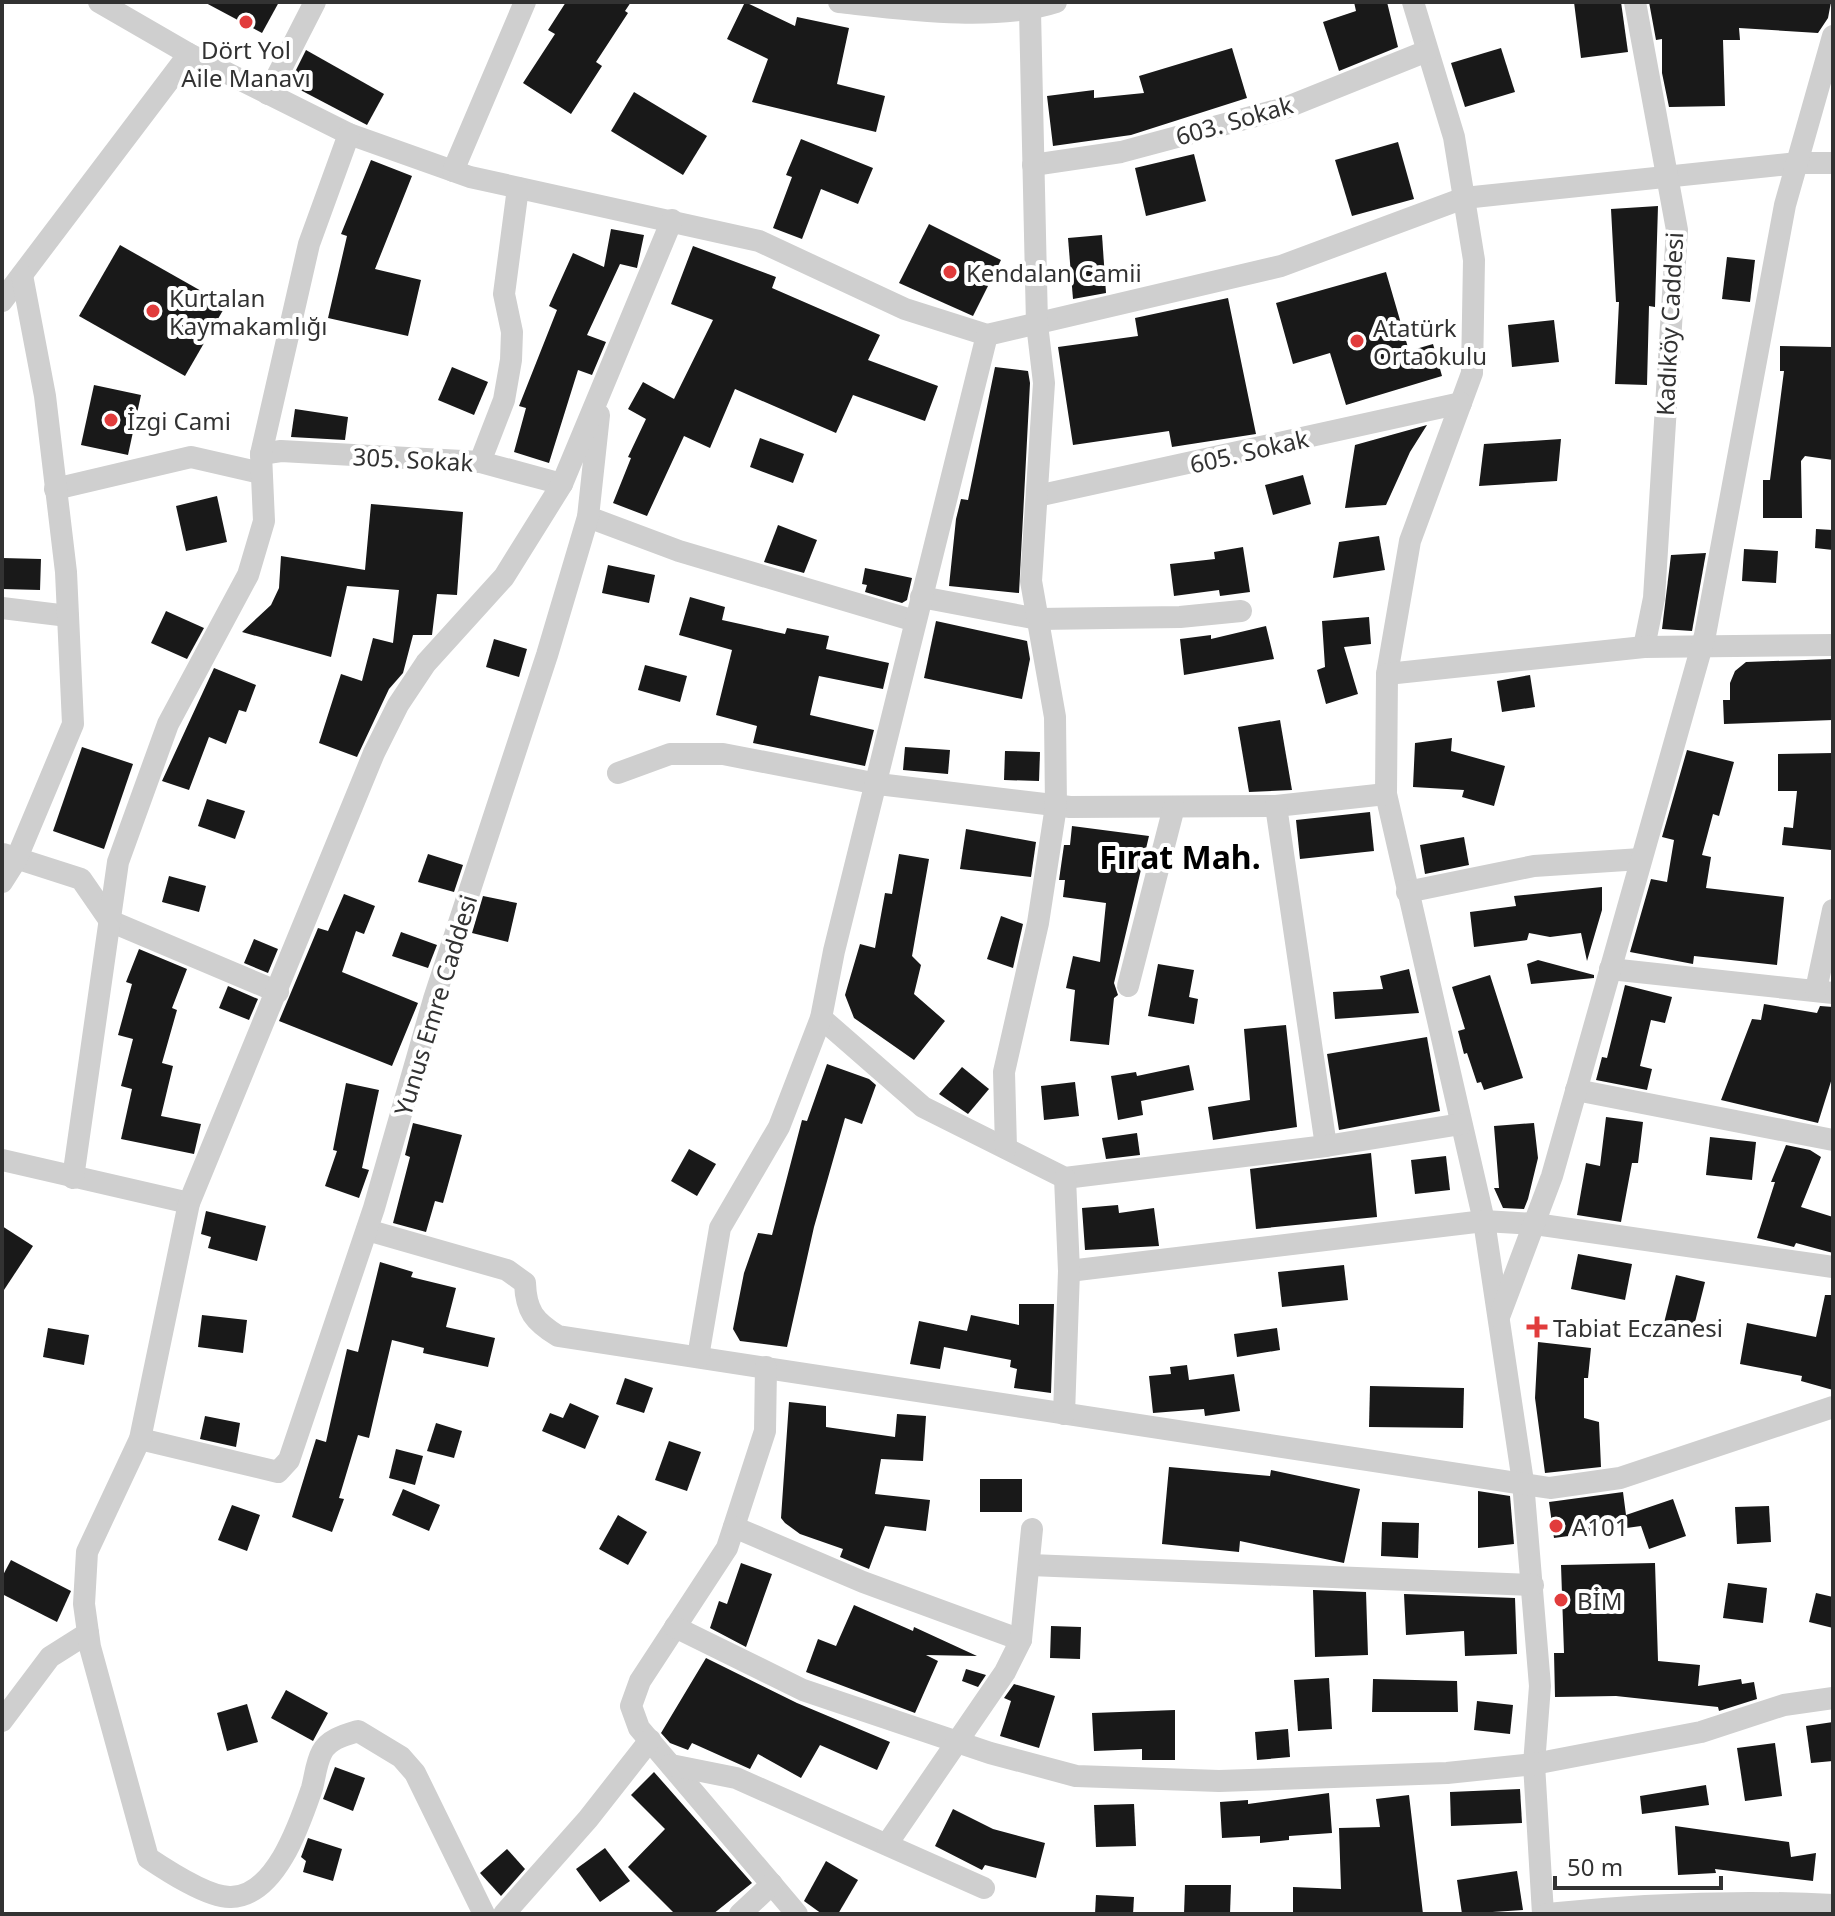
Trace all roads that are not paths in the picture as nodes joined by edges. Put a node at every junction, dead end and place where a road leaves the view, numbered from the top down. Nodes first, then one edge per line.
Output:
1 (99, 2) edge
2 (315, 2) edge
3 (525, 2) edge
4 (839, 2) edge
5 (1054, 2) edge
6 (1413, 2) edge
7 (1635, 2) edge
8 (1030, 11) junction
9 (1833, 36) edge
10 (1427, 51) junction
11 (189, 54) junction
12 (268, 94) junction
13 (349, 134) junction
14 (1798, 163) junction
15 (1833, 163) edge
16 (1033, 165) junction
17 (453, 171) junction
18 (1667, 177) junction
19 (518, 188) junction
20 (1464, 198) junction
21 (672, 220) junction
22 (22, 275) junction
23 (2, 301) edge
24 (1037, 324) junction
25 (987, 335) junction
26 (601, 392) junction
27 (1461, 403) junction
28 (480, 462) junction
29 (261, 463) junction
30 (562, 484) junction
31 (55, 489) junction
32 (1037, 496) junction
33 (588, 517) junction
34 (921, 597) junction
35 (2, 608) edge
36 (1241, 611) dead end
37 (68, 616) junction
38 (1038, 619) junction
39 (915, 621) junction
40 (1833, 645) edge
41 (1644, 647) junction
42 (1701, 648) junction
43 (1387, 674) junction
44 (618, 773) dead end
45 (878, 784) junction
46 (1386, 794) junction
47 (1056, 806) junction
48 (1276, 806) junction
49 (1174, 807) junction
50 (9, 857) edge
51 (1641, 859) junction
52 (2, 882) edge
53 (1407, 892) junction
54 (1833, 910) edge
55 (110, 921) junction
56 (1610, 969) junction
57 (1128, 986) dead end
58 (278, 992) junction
59 (1824, 992) edge
60 (821, 1018) junction
61 (1576, 1090) junction
62 (1461, 1124) junction
63 (1833, 1140) edge
64 (1326, 1146) junction
65 (1006, 1148) junction
66 (2, 1160) edge
67 (73, 1178) junction
68 (1065, 1178) junction
69 (189, 1203) junction
70 (1484, 1221) junction
71 (1535, 1224) junction
72 (367, 1230) junction
73 (1833, 1267) edge
74 (1069, 1271) junction
75 (1498, 1319) junction
76 (698, 1357) junction
77 (766, 1367) junction
78 (1833, 1407) edge
79 (1064, 1414) junction
80 (140, 1439) junction
81 (1523, 1482) junction
82 (734, 1527) junction
83 (1032, 1529) dead end
84 (1030, 1565) junction
85 (1533, 1585) junction
86 (675, 1627) junction
87 (88, 1633) junction
88 (1021, 1640) junction
89 (1833, 1698) edge
90 (2, 1721) edge
91 (650, 1740) junction
92 (959, 1743) junction
93 (1534, 1764) junction
94 (671, 1765) junction
95 (887, 1844) junction
96 (772, 1884) junction
97 (984, 1888) dead end
98 (1833, 1905) edge
99 (484, 1914) edge
100 (504, 1914) edge
101 (740, 1914) edge
102 (797, 1914) edge
103 (1545, 1914) edge

1 - 11 street
2 - 12 street
3 - 17 street
4 - 8 street
5 - 8 street
6 - 10 street
7 - 18 street, Kadıköy Caddesi
8 - 16 street
9 - 14 street
10 - 16 street, 603. Sokak
10 - 20 street
11 - 12 street
11 - 22 street
12 - 13 street
13 - 17 street
13 - 29 street
14 - 15 street
14 - 18 street
14 - 42 street
16 - 24 street
17 - 19 street
18 - 20 street
18 - 41 street, Kadıköy Caddesi
19 - 21 street
19 - 28 street
20 - 24 street
20 - 27 street
21 - 25 street
21 - 26 street
22 - 23 street
22 - 31 street
24 - 25 street
24 - 32 street
25 - 34 street
26 - 30 street
26 - 33 street, Yunus Emre Caddesi
27 - 32 street, 605. Sokak
27 - 43 street
28 - 29 street, 305. Sokak
28 - 30 street, 305. Sokak
29 - 31 street, 305. Sokak
29 - 55 street
30 - 58 street
31 - 37 street
32 - 38 street
33 - 39 street
33 - 72 street, Yunus Emre Caddesi
34 - 38 street
34 - 39 street
35 - 37 street
36 - 38 street
37 - 50 street
38 - 47 street
39 - 45 street
40 - 42 street
41 - 42 street
41 - 43 street
42 - 51 street
43 - 46 street
44 - 45 street
45 - 47 street
45 - 60 street
46 - 48 street
46 - 53 street
47 - 49 street
47 - 65 street
48 - 49 street
48 - 64 street
49 - 57 street
50 - 52 street
50 - 55 street
51 - 53 street
51 - 56 street
53 - 62 street
54 - 59 street
55 - 58 street
55 - 67 street
56 - 59 street
56 - 61 street
58 - 69 street
60 - 65 street
60 - 76 street
61 - 63 street
61 - 71 street
62 - 64 street
62 - 70 street
64 - 68 street
65 - 68 street
66 - 67 street
67 - 69 street
68 - 74 street
69 - 80 street
70 - 71 street
70 - 74 street
70 - 75 street
71 - 73 street
71 - 75 street
72 - 76 street
72 - 80 street, Yunus Emre Caddesi
74 - 79 street
75 - 81 street
76 - 77 street
77 - 79 street
77 - 82 street
78 - 81 street
79 - 81 street
80 - 87 street
81 - 85 street
82 - 86 street
82 - 88 street
83 - 84 street
84 - 85 street
84 - 88 street
85 - 93 street
86 - 91 street
86 - 92 street
87 - 90 street
87 - 99 street
88 - 92 street
89 - 93 street
91 - 94 street
91 - 100 street
92 - 93 street
92 - 95 street
93 - 103 street
94 - 95 street
94 - 96 street
95 - 97 street
96 - 101 street
96 - 102 street
98 - 103 street

